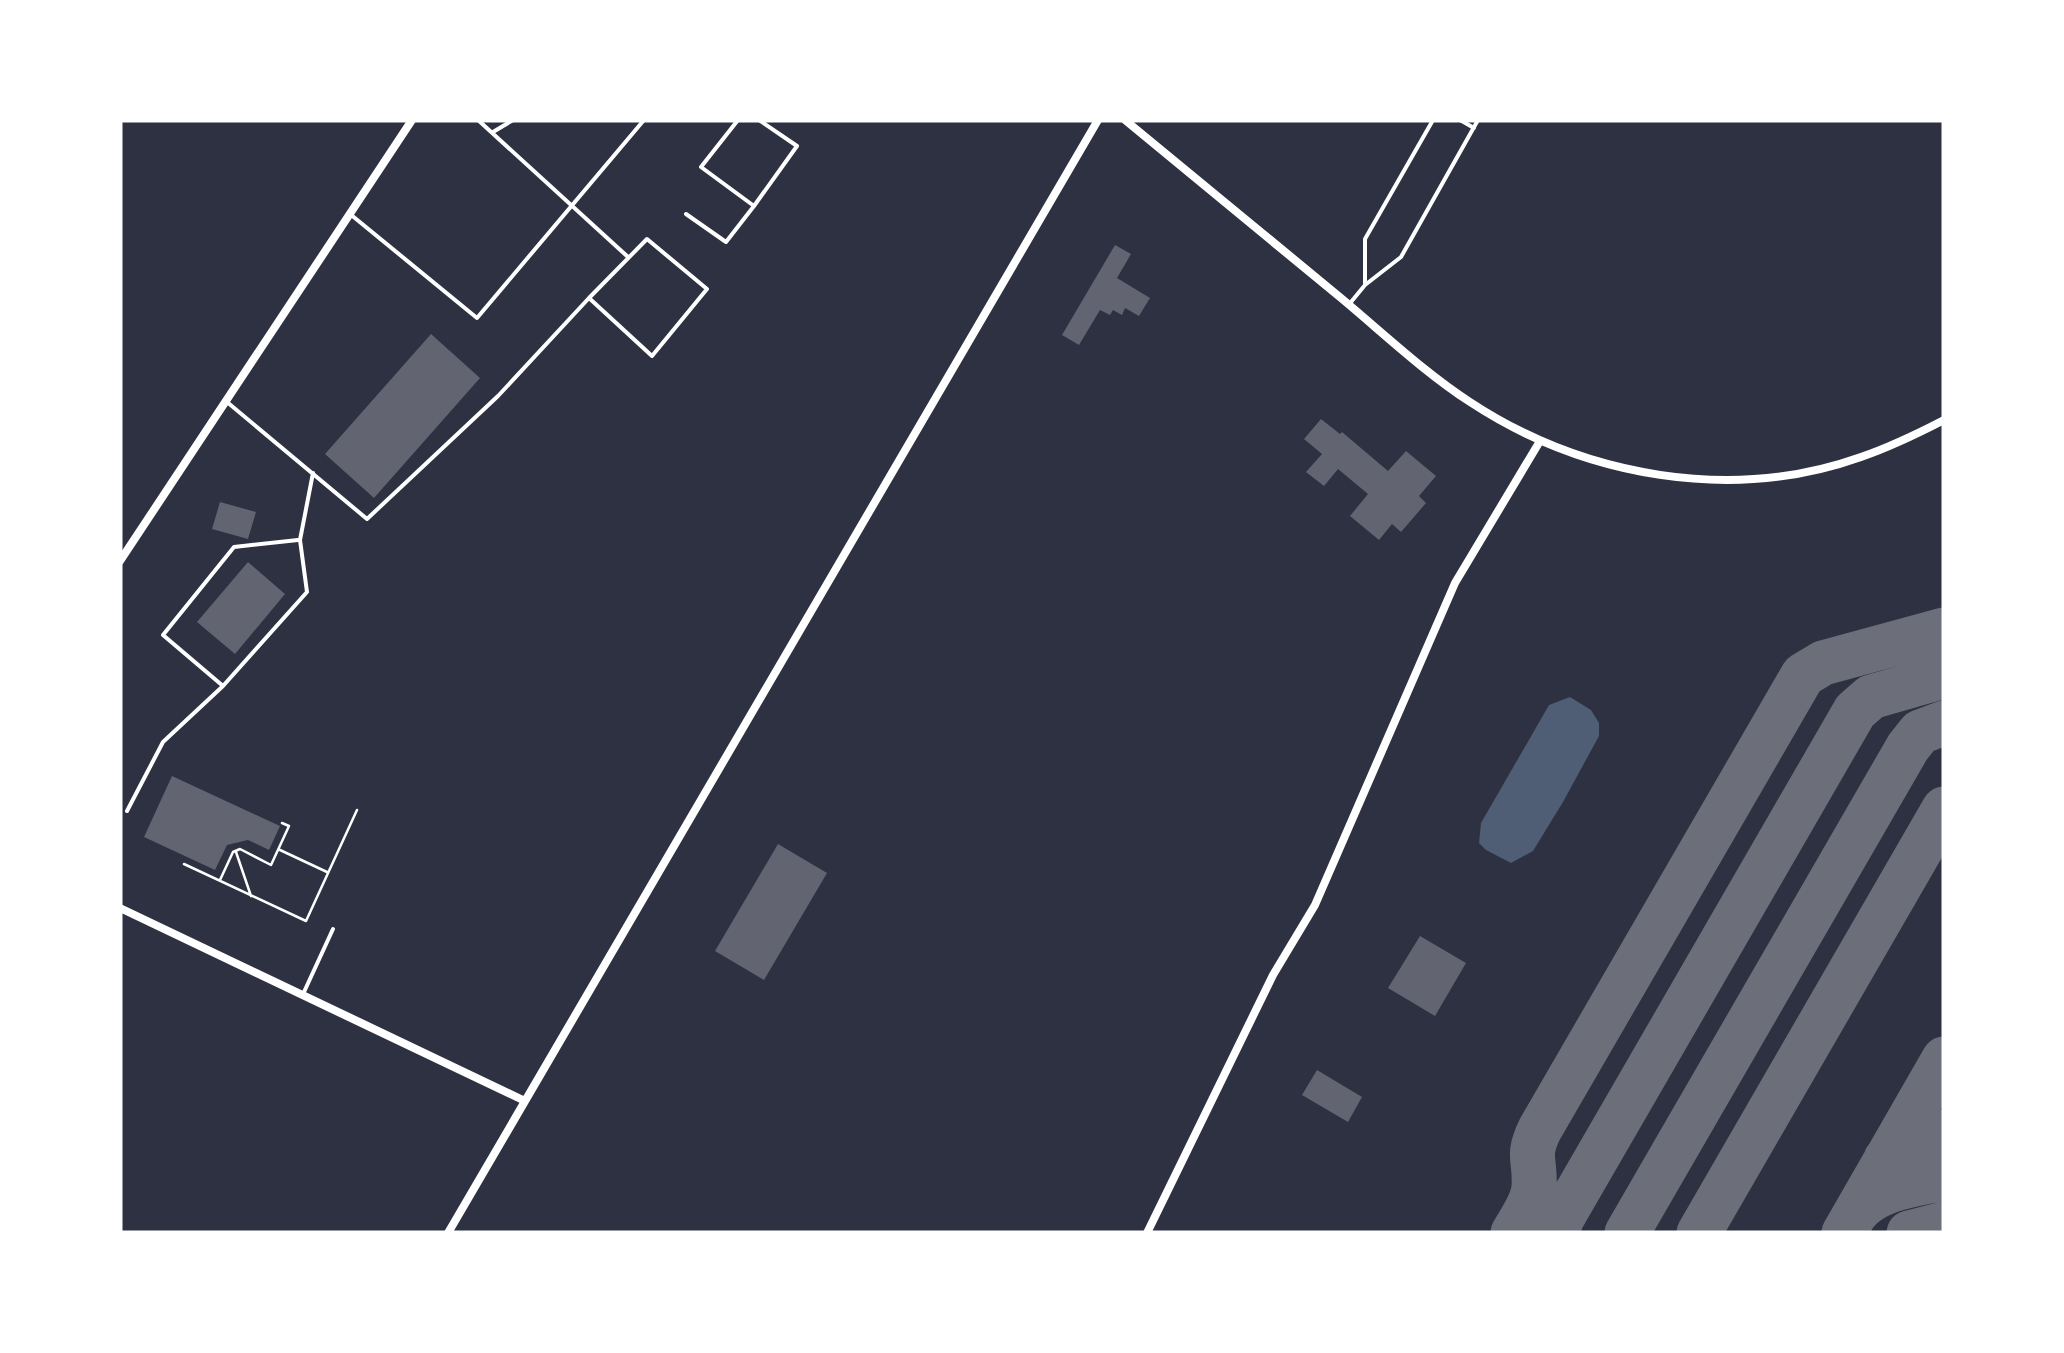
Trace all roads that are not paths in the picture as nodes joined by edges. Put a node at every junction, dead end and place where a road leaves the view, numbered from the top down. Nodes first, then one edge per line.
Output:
1 (412, 120) edge
2 (478, 120) edge
3 (513, 120) edge
4 (644, 120) edge
5 (738, 120) edge
6 (760, 120) edge
7 (1098, 120) edge
8 (1125, 120) edge
9 (1424, 120) edge
10 (1460, 120) edge
11 (1478, 120) edge
12 (1432, 122) edge
13 (1474, 128) junction
14 (493, 132) junction
15 (573, 206) junction
16 (754, 206) junction
17 (350, 214) junction
18 (686, 214) dead end
19 (628, 258) junction
20 (1366, 284) junction
21 (589, 298) junction
22 (1349, 304) junction
23 (226, 401) junction
24 (1944, 420) edge
25 (1540, 441) junction
26 (312, 473) junction
27 (300, 540) junction
28 (120, 560) edge
29 (223, 686) junction
30 (127, 811) dead end
31 (120, 908) edge
32 (333, 928) dead end
33 (303, 994) junction
34 (525, 1101) junction
35 (448, 1233) edge
36 (1147, 1233) edge

1 - 17 street
2 - 14 lane
3 - 14 lane
4 - 15 lane
5 - 16 lane
6 - 16 lane
7 - 34 street
8 - 22 street
9 - 12 lane
10 - 13 lane
11 - 13 lane
12 - 20 lane
13 - 20 lane
14 - 15 lane
15 - 17 lane
15 - 19 lane
16 - 18 lane
17 - 23 street
19 - 21 lane
19 - 21 lane
20 - 22 lane
21 - 26 lane
22 - 25 street
23 - 26 lane
23 - 28 street
24 - 25 street
25 - 36 street
26 - 27 lane
27 - 29 lane
27 - 29 lane
29 - 30 lane
31 - 33 street
32 - 33 lane
33 - 34 street
34 - 35 street

